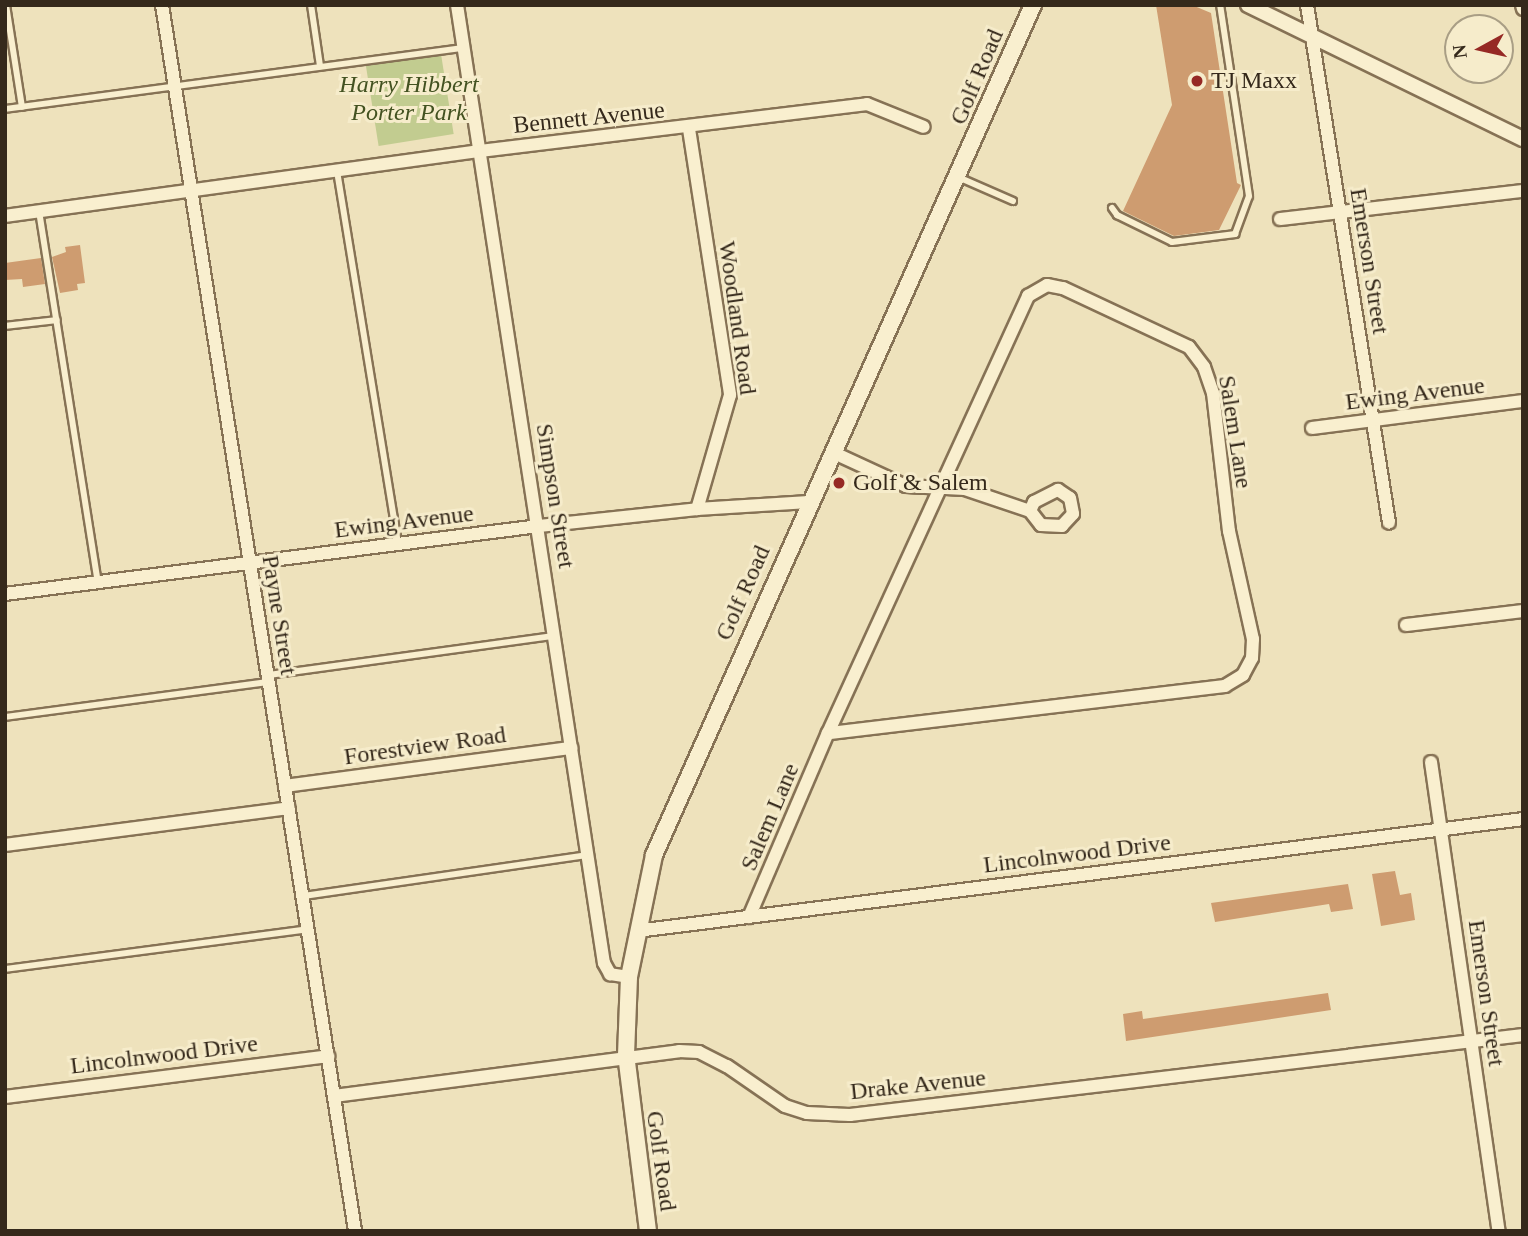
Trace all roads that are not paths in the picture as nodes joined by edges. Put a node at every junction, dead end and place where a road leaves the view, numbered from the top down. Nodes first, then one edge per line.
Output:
1 (6, 5) edge
2 (162, 5) edge
3 (311, 5) edge
4 (457, 5) edge
5 (1033, 5) edge
6 (1220, 5) edge
7 (1248, 5) edge
8 (1307, 5) edge
9 (1311, 36) junction
10 (464, 48) junction
11 (320, 66) junction
12 (175, 85) junction
13 (22, 107) junction
14 (5, 109) edge
15 (924, 127) dead end
16 (689, 129) junction
17 (1523, 139) edge
18 (480, 151) junction
19 (337, 171) junction
20 (958, 177) junction
21 (193, 191) junction
22 (1523, 191) edge
23 (1013, 201) dead end
24 (1112, 208) dead end
25 (40, 211) junction
26 (1340, 213) junction
27 (5, 216) edge
28 (1280, 219) dead end
29 (57, 320) junction
30 (5, 326) edge
31 (1523, 401) edge
32 (1373, 420) junction
33 (1312, 428) dead end
34 (832, 452) junction
35 (940, 487) junction
36 (809, 502) junction
37 (697, 509) junction
38 (1030, 512) dead end
39 (1389, 523) dead end
40 (539, 526) junction
41 (398, 544) junction
42 (250, 562) junction
43 (98, 582) junction
44 (5, 594) edge
45 (1523, 611) edge
46 (1406, 625) dead end
47 (555, 636) junction
48 (268, 678) junction
49 (5, 717) edge
50 (828, 733) junction
51 (571, 748) junction
52 (1431, 762) dead end
53 (285, 786) junction
54 (289, 808) junction
55 (1523, 818) edge
56 (1441, 828) junction
57 (5, 845) edge
58 (587, 855) junction
59 (303, 896) junction
60 (749, 917) junction
61 (308, 929) junction
62 (636, 931) junction
63 (5, 969) edge
64 (629, 977) junction
65 (1523, 1035) edge
66 (1472, 1042) junction
67 (626, 1055) junction
68 (328, 1056) junction
69 (334, 1096) junction
70 (5, 1097) edge
71 (355, 1231) edge
72 (648, 1231) edge
73 (1499, 1231) edge

1 - 13 lane
2 - 12 street, Payne Street
3 - 11 lane
4 - 10 street, Simpson Street
5 - 20 main road, Golf Road
6 - 24 lane
7 - 9 street
8 - 9 street, Emerson Street
9 - 17 street
9 - 26 street, Emerson Street
10 - 11 lane
10 - 18 street, Simpson Street
11 - 12 lane
12 - 13 lane
12 - 21 street, Payne Street
13 - 14 lane
15 - 16 street, Bennett Avenue
16 - 18 street, Bennett Avenue
16 - 37 street, Woodland Road
18 - 19 street, Bennett Avenue
18 - 40 street, Simpson Street
19 - 21 street, Bennett Avenue
19 - 41 lane
20 - 23 lane
20 - 34 main road, Golf Road
21 - 25 street, Bennett Avenue
21 - 42 street, Payne Street
22 - 26 street
25 - 27 street, Bennett Avenue
25 - 29 lane
26 - 28 street
26 - 32 street, Emerson Street
29 - 30 lane
29 - 43 lane
31 - 32 street, Ewing Avenue
32 - 33 street, Ewing Avenue
32 - 39 street, Emerson Street
34 - 35 street
34 - 36 main road, Golf Road
35 - 38 street
35 - 50 street, Salem Lane
35 - 50 street, Salem Lane
36 - 37 street, Ewing Avenue
36 - 62 main road, Golf Road
37 - 40 street, Ewing Avenue
40 - 41 street, Ewing Avenue
40 - 47 street, Simpson Street
41 - 42 street, Ewing Avenue
42 - 43 street, Ewing Avenue
42 - 48 street, Payne Street
43 - 44 street, Ewing Avenue
45 - 46 street
47 - 48 lane
47 - 51 street, Simpson Street
48 - 49 lane
48 - 53 street, Payne Street
50 - 60 street, Salem Lane
51 - 53 street, Forestview Road
51 - 58 street, Simpson Street
52 - 56 street, Emerson Street
53 - 54 street, Payne Street
54 - 57 street
54 - 59 street, Payne Street
55 - 56 street, Lincolnwood Drive
56 - 60 street, Lincolnwood Drive
56 - 66 street, Emerson Street
58 - 59 lane
58 - 64 street, Simpson Street
59 - 61 street, Payne Street
60 - 62 street, Lincolnwood Drive
61 - 63 lane
61 - 68 street, Payne Street
62 - 64 main road, Golf Road
64 - 67 main road, Golf Road
65 - 66 street, Drake Avenue
66 - 67 street, Drake Avenue
66 - 73 street, Emerson Street
67 - 69 street, Drake Avenue
67 - 72 main road, Golf Road
68 - 69 street, Payne Street
68 - 70 street, Lincolnwood Drive
69 - 71 street, Payne Street

